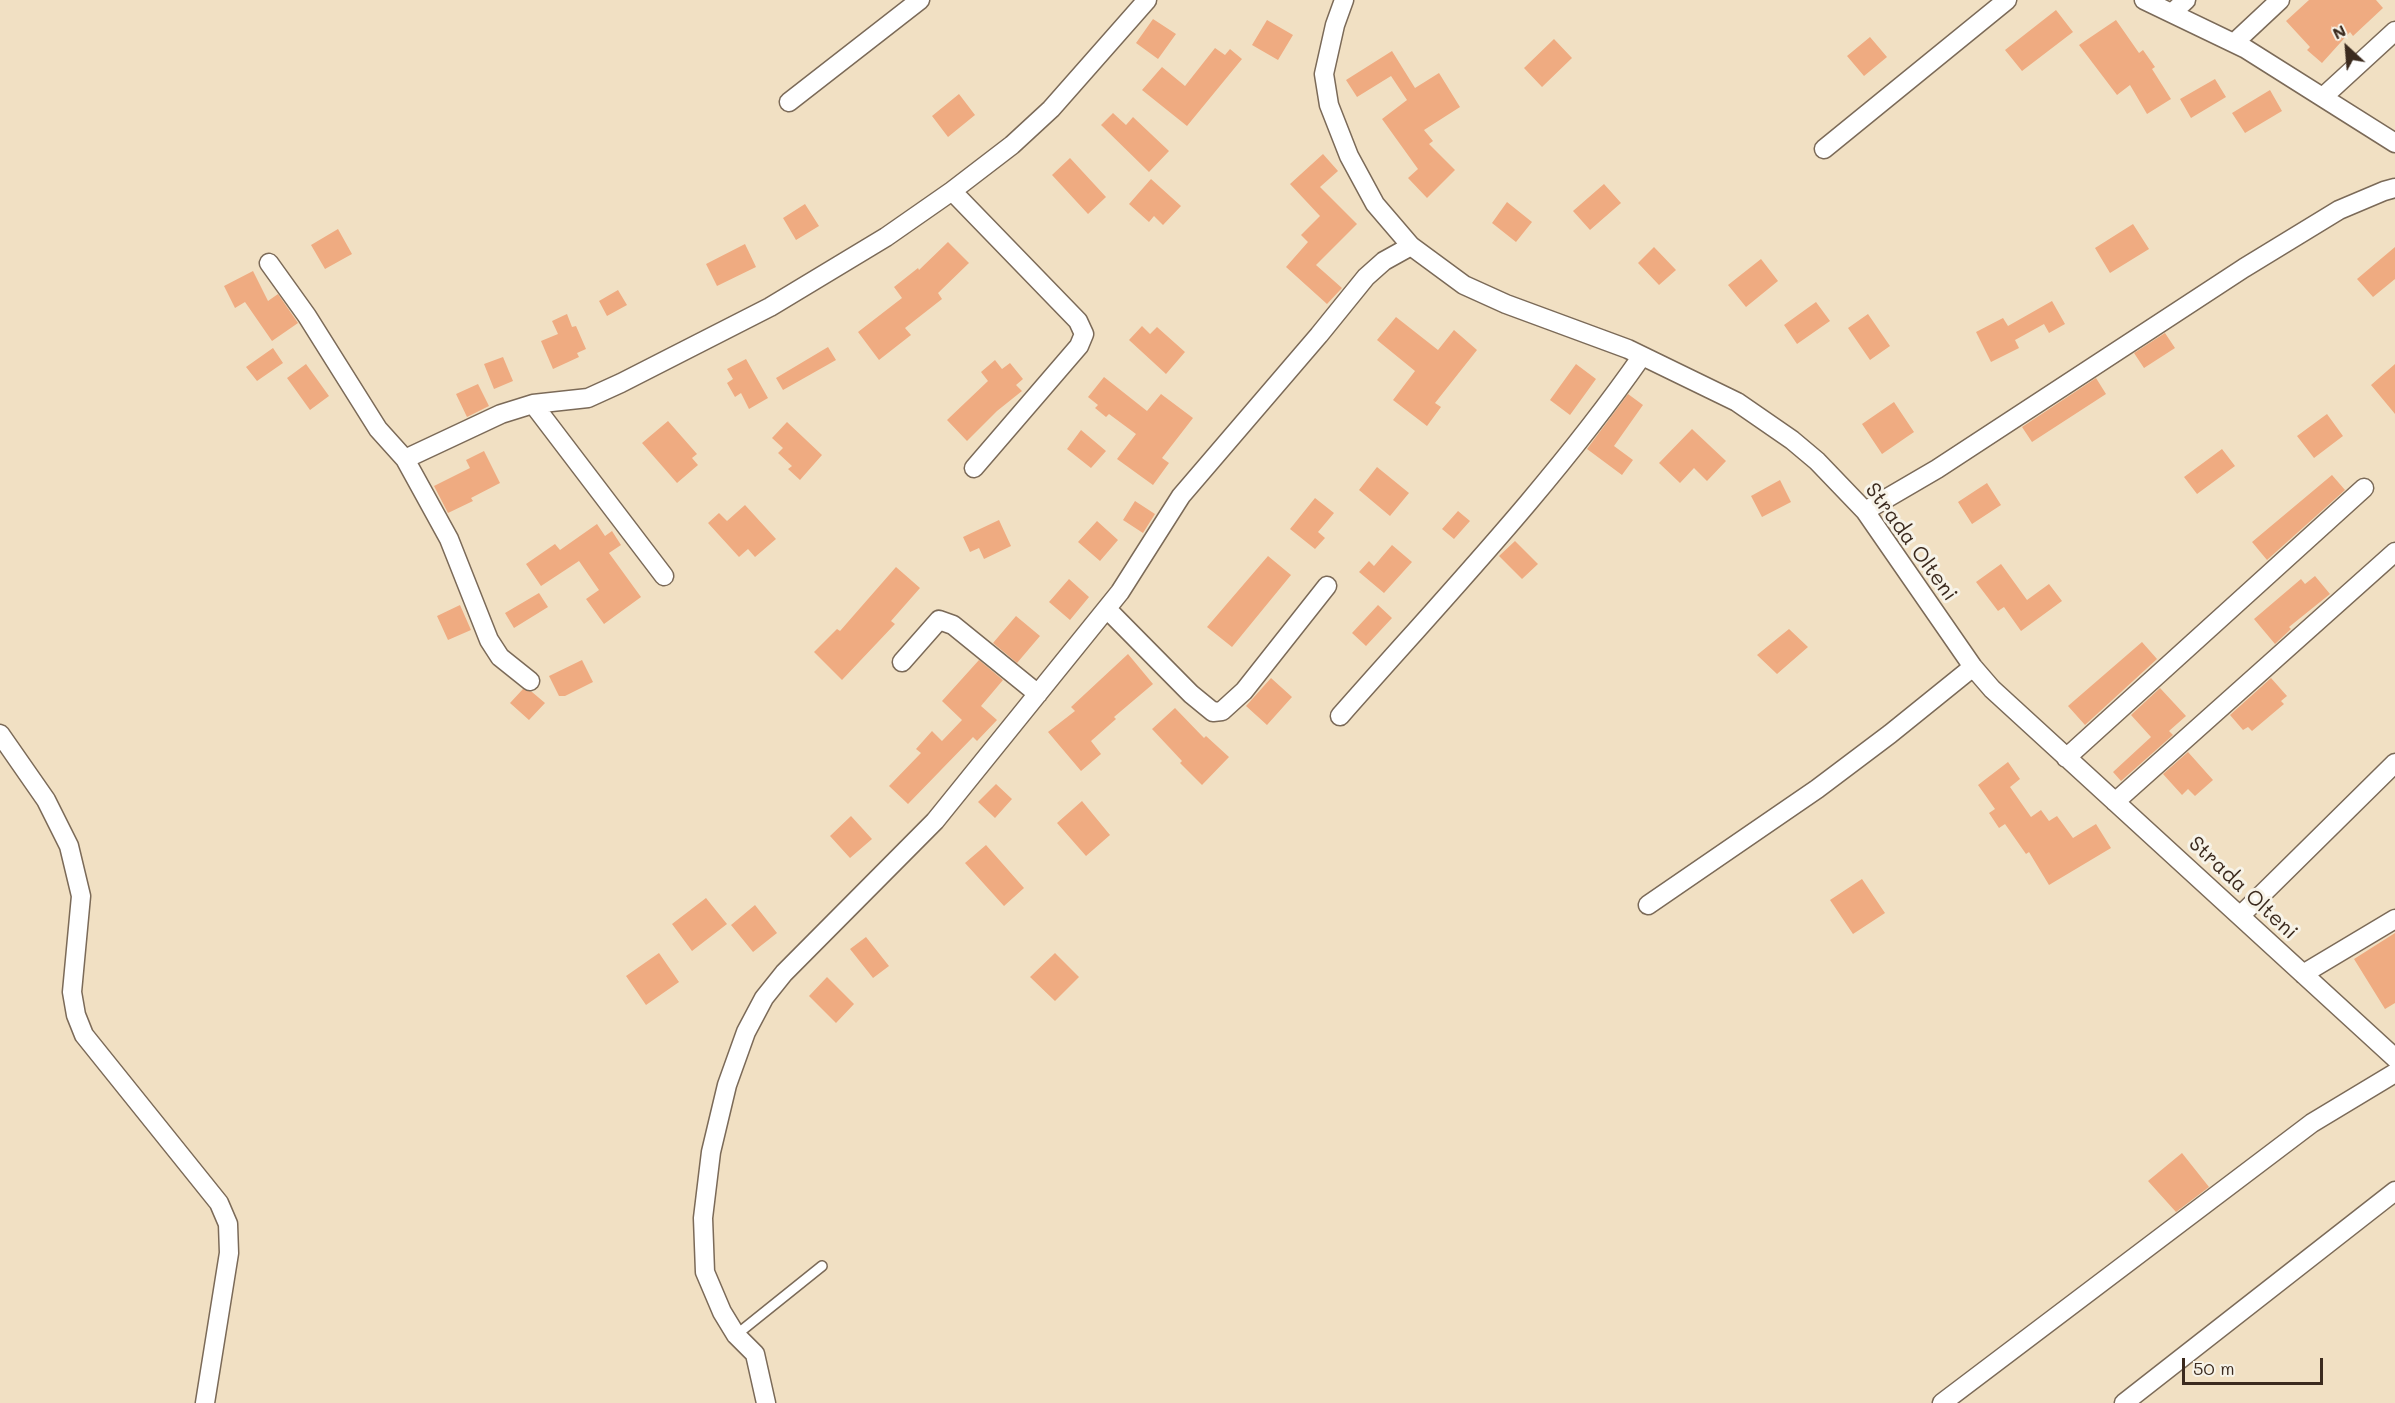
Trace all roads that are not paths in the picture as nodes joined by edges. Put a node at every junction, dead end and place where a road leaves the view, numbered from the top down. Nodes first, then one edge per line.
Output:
1 (920, 0) edge
2 (1147, 0) edge
3 (1344, 0) edge
4 (2007, 0) edge
5 (2145, 0) edge
6 (2186, 0) edge
7 (2280, 0) edge
8 (2172, 13) junction
9 (2395, 31) edge
10 (2234, 43) junction
11 (2323, 97) junction
12 (789, 102) dead end
13 (2395, 142) edge
14 (1824, 149) dead end
15 (2395, 188) edge
16 (952, 191) junction
17 (1411, 246) junction
18 (269, 263) dead end
19 (1642, 356) junction
20 (533, 404) junction
21 (405, 459) junction
22 (974, 468) dead end
23 (2364, 488) dead end
24 (1865, 512) junction
25 (2395, 552) edge
26 (664, 576) dead end
27 (1328, 586) dead end
28 (1107, 609) junction
29 (902, 662) dead end
30 (1973, 667) junction
31 (530, 681) dead end
32 (1038, 694) junction
33 (1340, 717) dead end
34 (0, 734) edge
35 (2066, 758) junction
36 (2395, 763) edge
37 (2115, 802) junction
38 (1648, 905) dead end
39 (2240, 916) junction
40 (2395, 919) edge
41 (2303, 974) junction
42 (2395, 1058) edge
43 (2395, 1073) edge
44 (2395, 1191) edge
45 (822, 1266) dead end
46 (736, 1335) junction
47 (205, 1403) edge
48 (766, 1403) edge
49 (1942, 1403) edge
50 (2124, 1403) edge

1 - 12 street
2 - 16 street
3 - 17 street, Strada Olteni
4 - 14 street
5 - 8 street
6 - 8 street
7 - 10 street
8 - 10 street
9 - 11 street
10 - 11 street
11 - 13 street
15 - 24 street
16 - 20 street
16 - 22 street
17 - 19 street, Strada Olteni
17 - 28 street
18 - 21 street
19 - 24 street, Strada Olteni
19 - 33 street
20 - 21 street
20 - 26 street
21 - 31 street
23 - 35 street
24 - 30 street, Strada Olteni
25 - 37 street
27 - 28 street
28 - 32 street
29 - 32 street
30 - 35 street, Strada Olteni
30 - 38 street
32 - 46 street
34 - 47 street
35 - 37 street, Strada Olteni
36 - 39 street
37 - 39 street, Strada Olteni
39 - 41 street, Strada Olteni
40 - 41 street
41 - 42 street, Strada Olteni
43 - 49 street
44 - 50 street
45 - 46 lane
46 - 48 street

